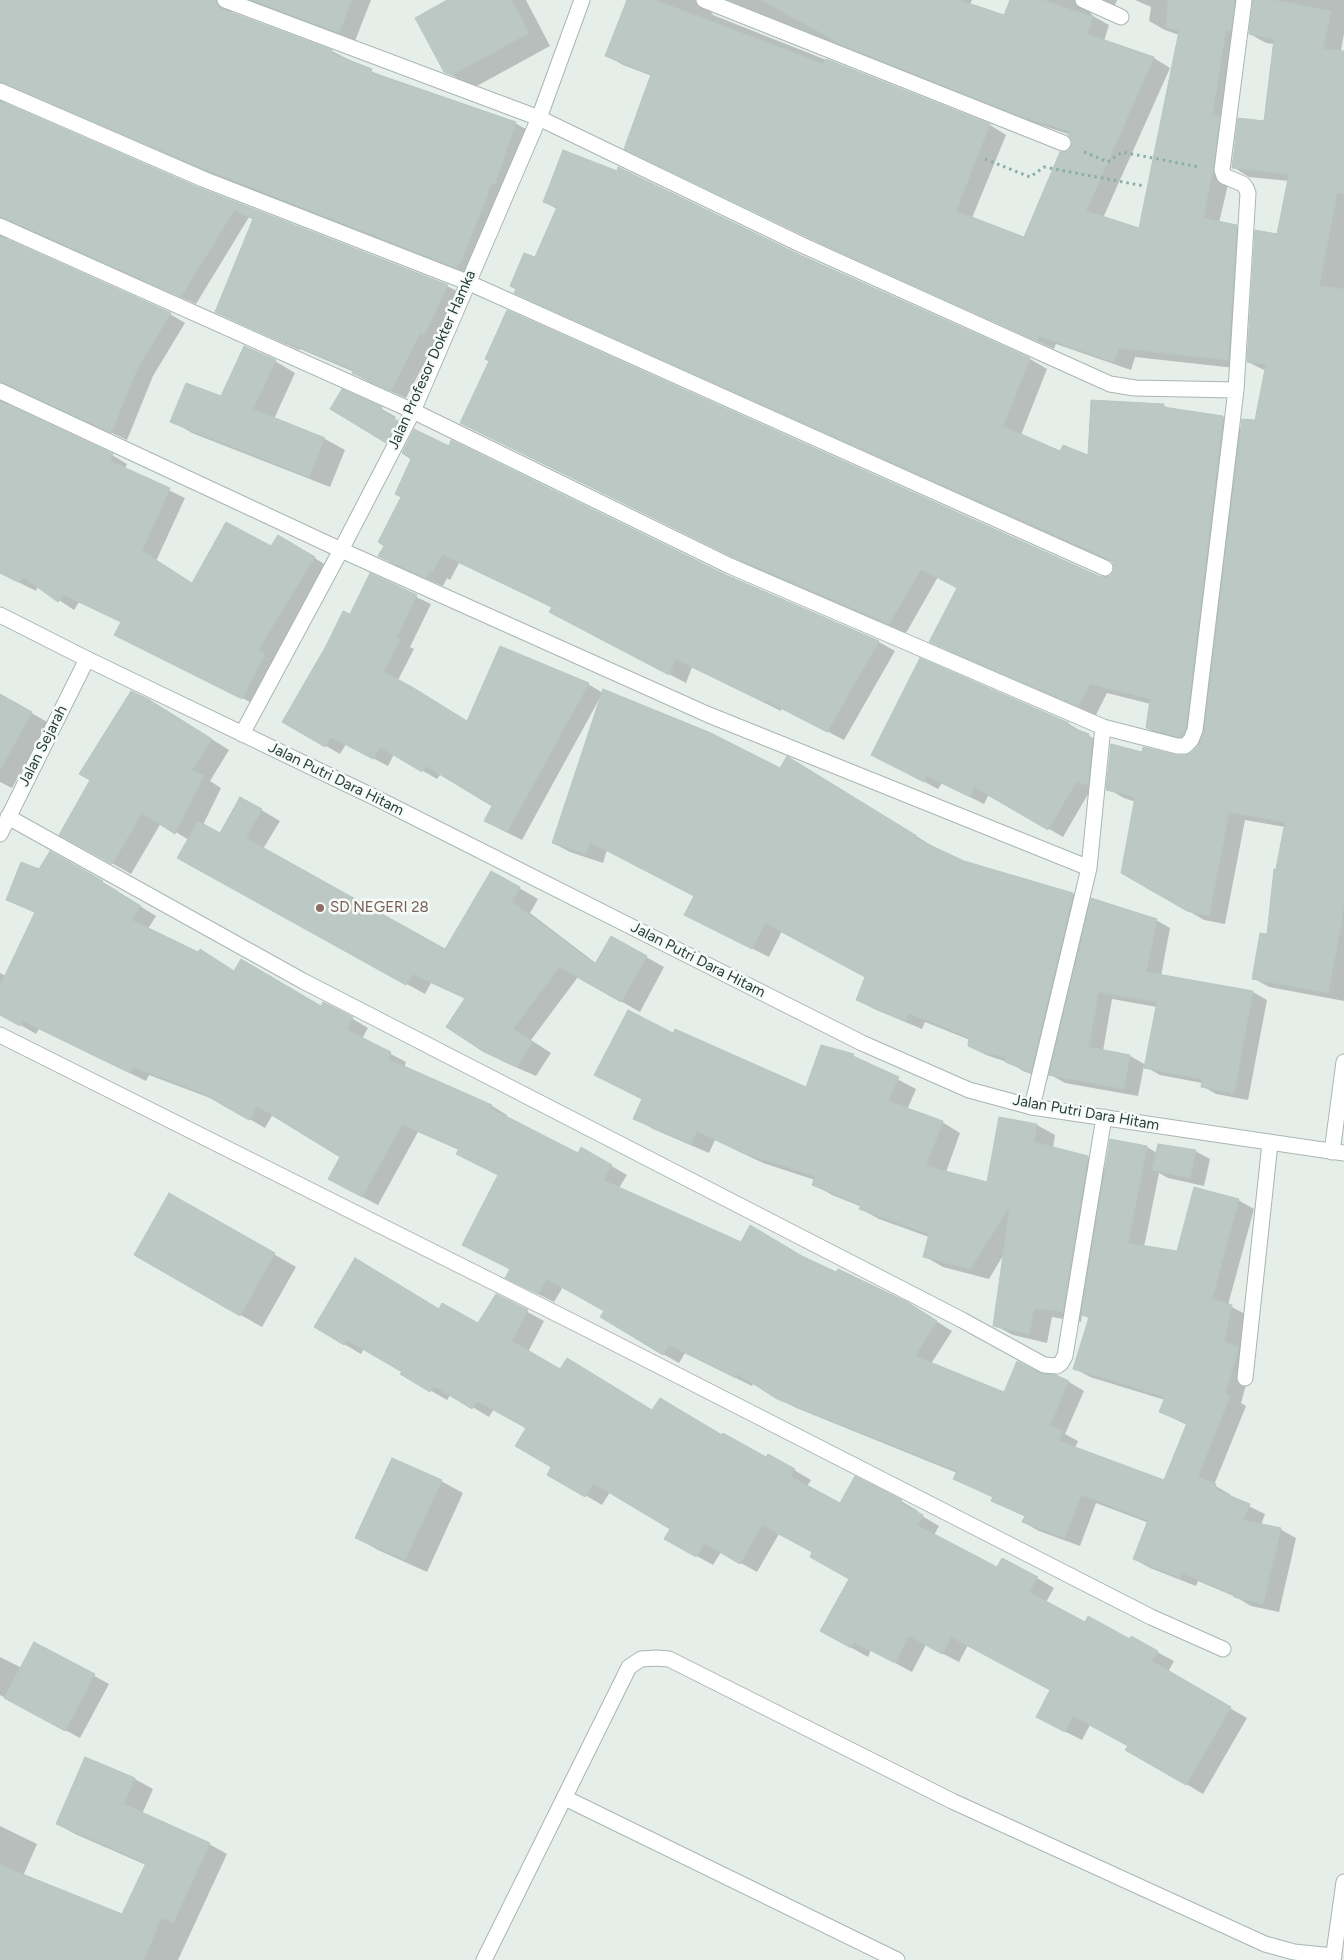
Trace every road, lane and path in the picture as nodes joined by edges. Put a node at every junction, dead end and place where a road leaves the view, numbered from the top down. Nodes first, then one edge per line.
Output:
1 (225, 0) edge
2 (581, 0) edge
3 (704, 0) edge
4 (1082, 0) edge
5 (1244, 0) edge
6 (1121, 17) dead end
7 (0, 91) edge
8 (539, 118) junction
9 (1063, 144) joint
10 (985, 159) dead end
11 (1222, 170) junction
12 (1144, 186) dead end
13 (0, 226) edge
14 (467, 282) junction
15 (1236, 390) junction
16 (0, 391) edge
17 (413, 411) junction
18 (342, 550) junction
19 (1105, 568) dead end
20 (0, 615) edge
21 (87, 659) junction
22 (1103, 727) junction
23 (242, 734) junction
24 (8, 817) junction
25 (0, 834) edge
26 (1090, 868) junction
27 (0, 1035) edge
28 (1344, 1062) edge
29 (1032, 1107) junction
30 (1104, 1117) junction
31 (1270, 1143) junction
32 (1338, 1152) edge
33 (1245, 1378) dead end
34 (1223, 1649) dead end
35 (565, 1798) junction
36 (1344, 1882) edge
37 (1334, 1958) edge
38 (484, 1960) edge
39 (897, 1960) edge

1 - 8 street
2 - 8 street, Jalan Profesor Dokter Hamka
3 - 9 street
4 - 6 street
5 - 11 street
7 - 14 street
8 - 14 street, Jalan Profesor Dokter Hamka
8 - 15 street
9 - 11 path
10 - 12 path
11 - 15 street
13 - 17 street
14 - 17 street, Jalan Profesor Dokter Hamka
14 - 19 street
15 - 22 street
16 - 18 street
17 - 18 street, Jalan Profesor Dokter Hamka
17 - 22 street
18 - 23 street, Jalan Profesor Dokter Hamka
18 - 26 street
20 - 21 street, Jalan Putri Dara Hitam
21 - 23 street, Jalan Putri Dara Hitam
21 - 24 street, Jalan Sejarah
22 - 26 street
23 - 29 street, Jalan Putri Dara Hitam
24 - 25 street, Jalan Sejarah
24 - 30 street
26 - 29 street
27 - 34 street
28 - 32 street
29 - 30 street, Jalan Putri Dara Hitam
30 - 31 street, Jalan Putri Dara Hitam
31 - 32 street, Jalan Putri Dara Hitam
31 - 33 street
35 - 37 street
35 - 38 street
35 - 39 street
36 - 37 street

